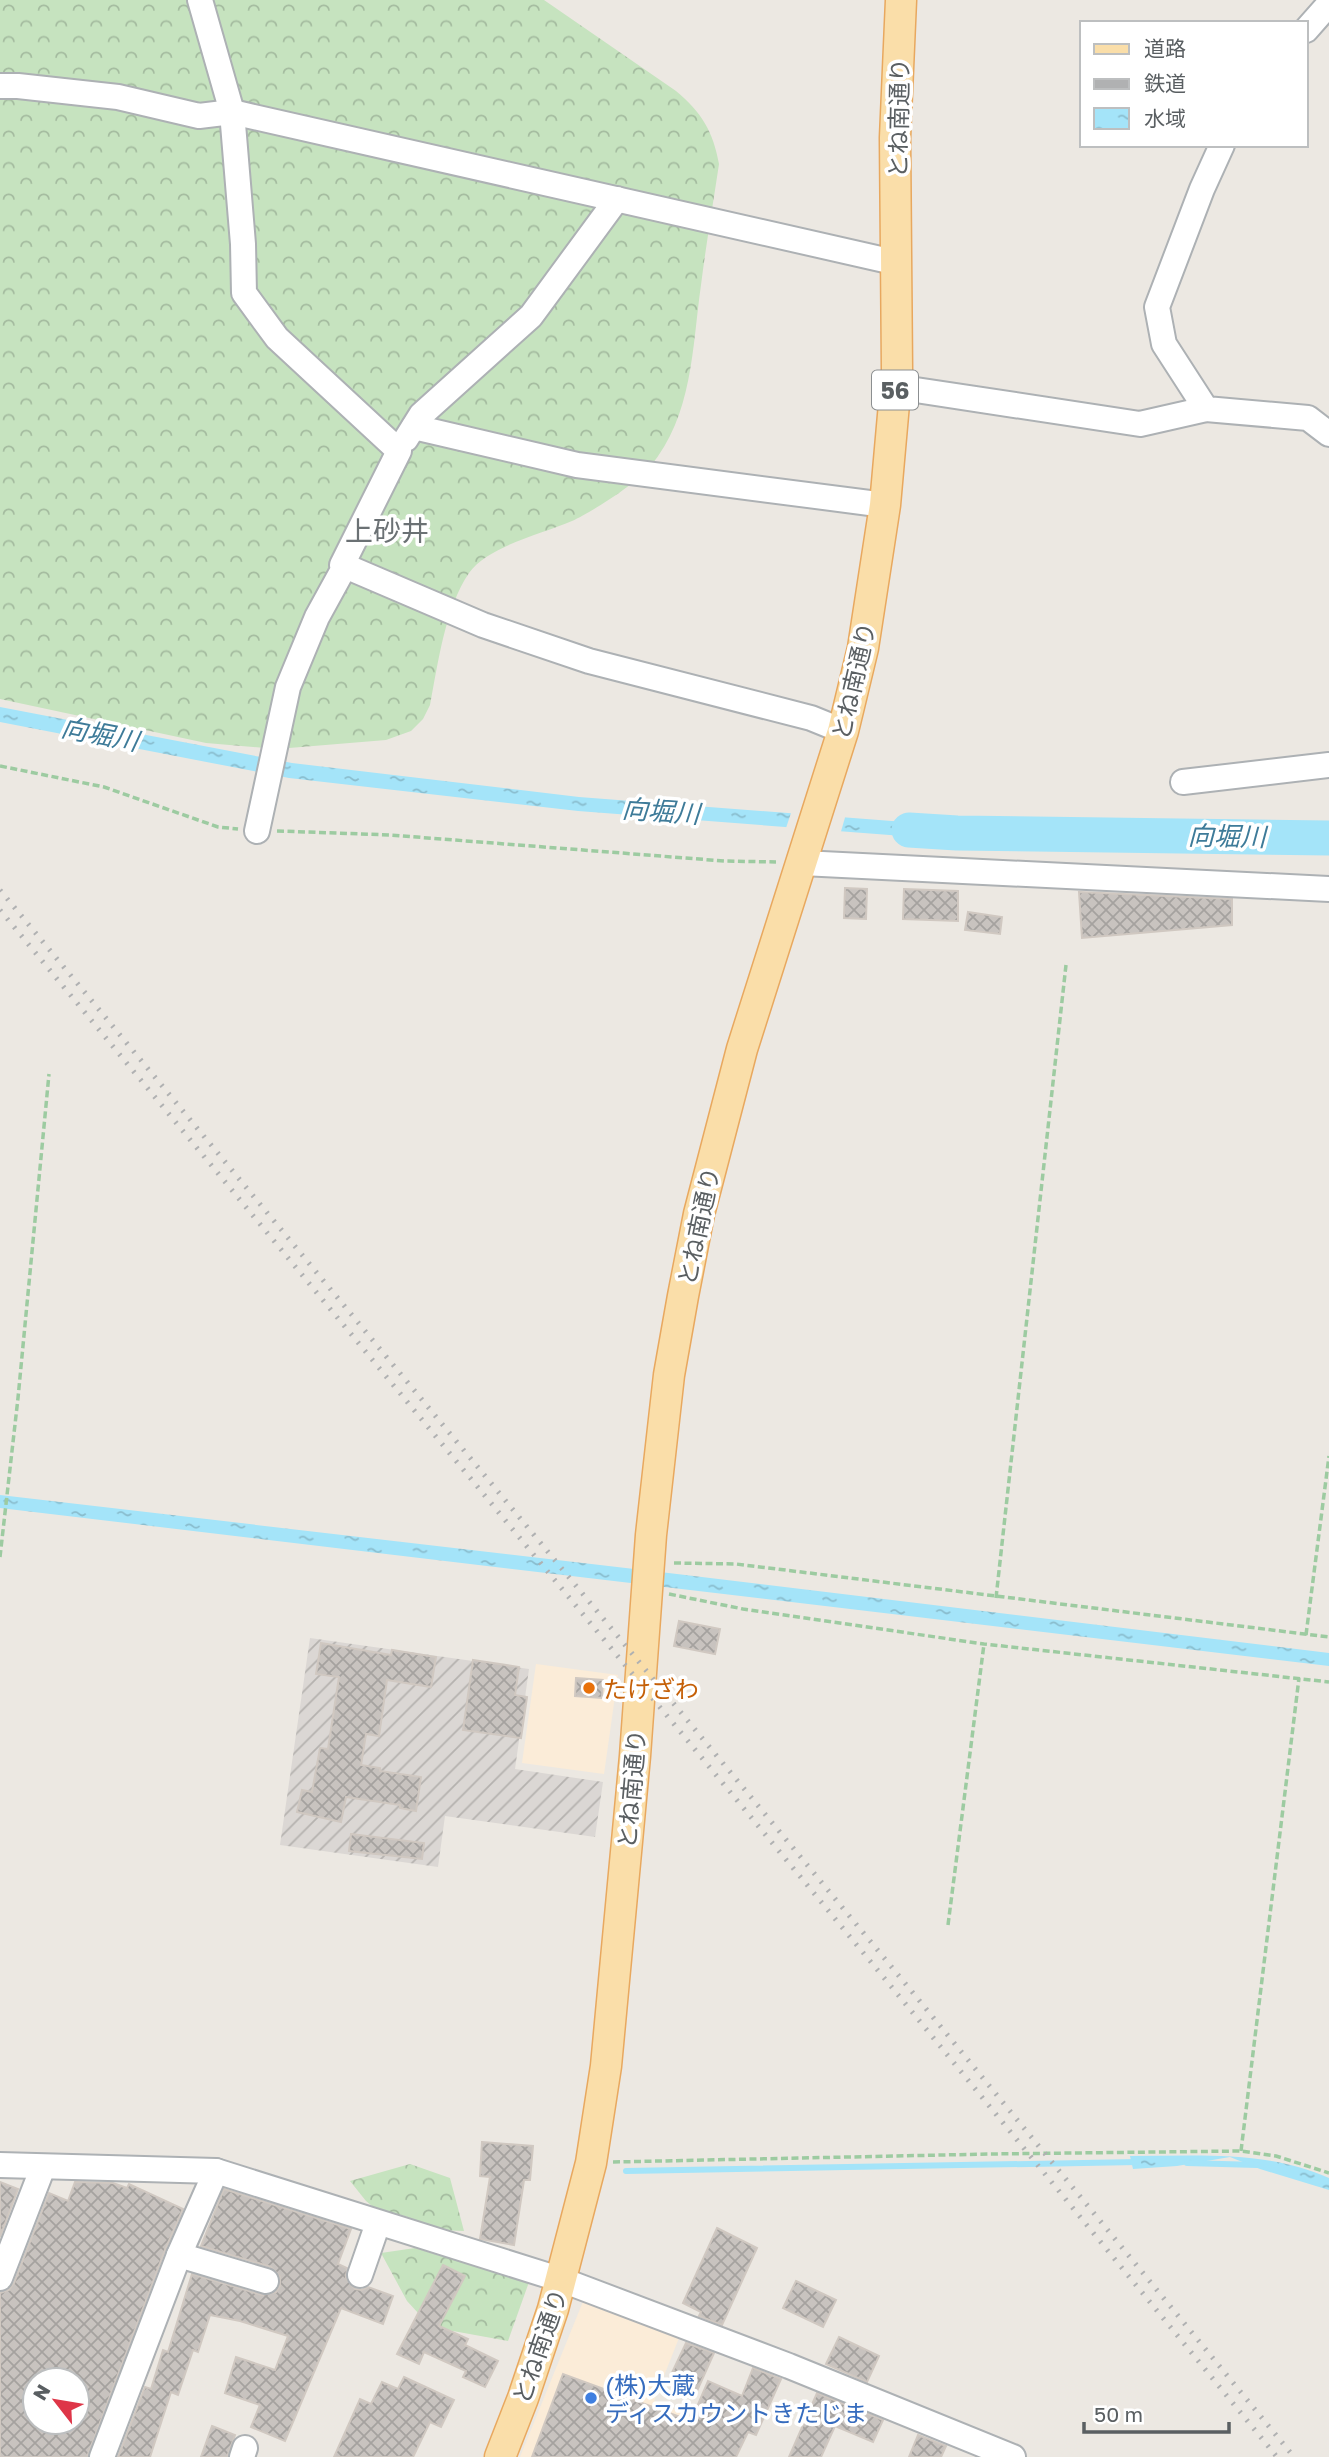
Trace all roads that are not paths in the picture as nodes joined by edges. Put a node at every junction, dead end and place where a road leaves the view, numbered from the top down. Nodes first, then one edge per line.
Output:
1 (200, 0) edge
2 (901, 0) edge
3 (1329, 4) edge
4 (1308, 28) edge
5 (0, 86) edge
6 (232, 112) junction
7 (1221, 147) edge
8 (617, 199) junction
9 (898, 263) junction
10 (896, 387) junction
11 (1206, 409) junction
12 (414, 427) junction
13 (1329, 434) edge
14 (399, 451) junction
15 (885, 505) junction
16 (345, 566) junction
17 (843, 731) junction
18 (1329, 765) edge
19 (1183, 782) dead end
20 (257, 831) road end
21 (803, 860) junction
22 (1329, 889) edge
23 (0, 2165) edge
24 (43, 2166) junction
25 (216, 2171) junction
26 (378, 2223) junction
27 (179, 2255) junction
28 (360, 2275) dead end
29 (0, 2278) edge
30 (562, 2280) junction
31 (266, 2281) dead end
32 (102, 2457) edge
33 (500, 2457) edge
34 (1013, 2457) edge

1 - 6 street
2 - 9 main road, とね南通り / 56
3 - 4 street
5 - 6 street
6 - 8 street
6 - 14 street
7 - 11 street
8 - 9 street
8 - 12 street
9 - 10 main road, とね南通り / 56
10 - 11 street
10 - 15 main road, とね南通り / 56
11 - 13 street
12 - 14 street
12 - 15 street
14 - 16 street
15 - 17 main road, とね南通り / 56
16 - 17 street
16 - 20 street
17 - 21 main road, とね南通り / 56
18 - 19 street
21 - 22 street
21 - 30 main road, とね南通り / 56
23 - 24 street
24 - 25 street
24 - 29 street
25 - 26 street
25 - 27 street
26 - 28 street
26 - 30 street
27 - 31 street
27 - 32 street
30 - 33 main road, とね南通り / 56
30 - 34 street

